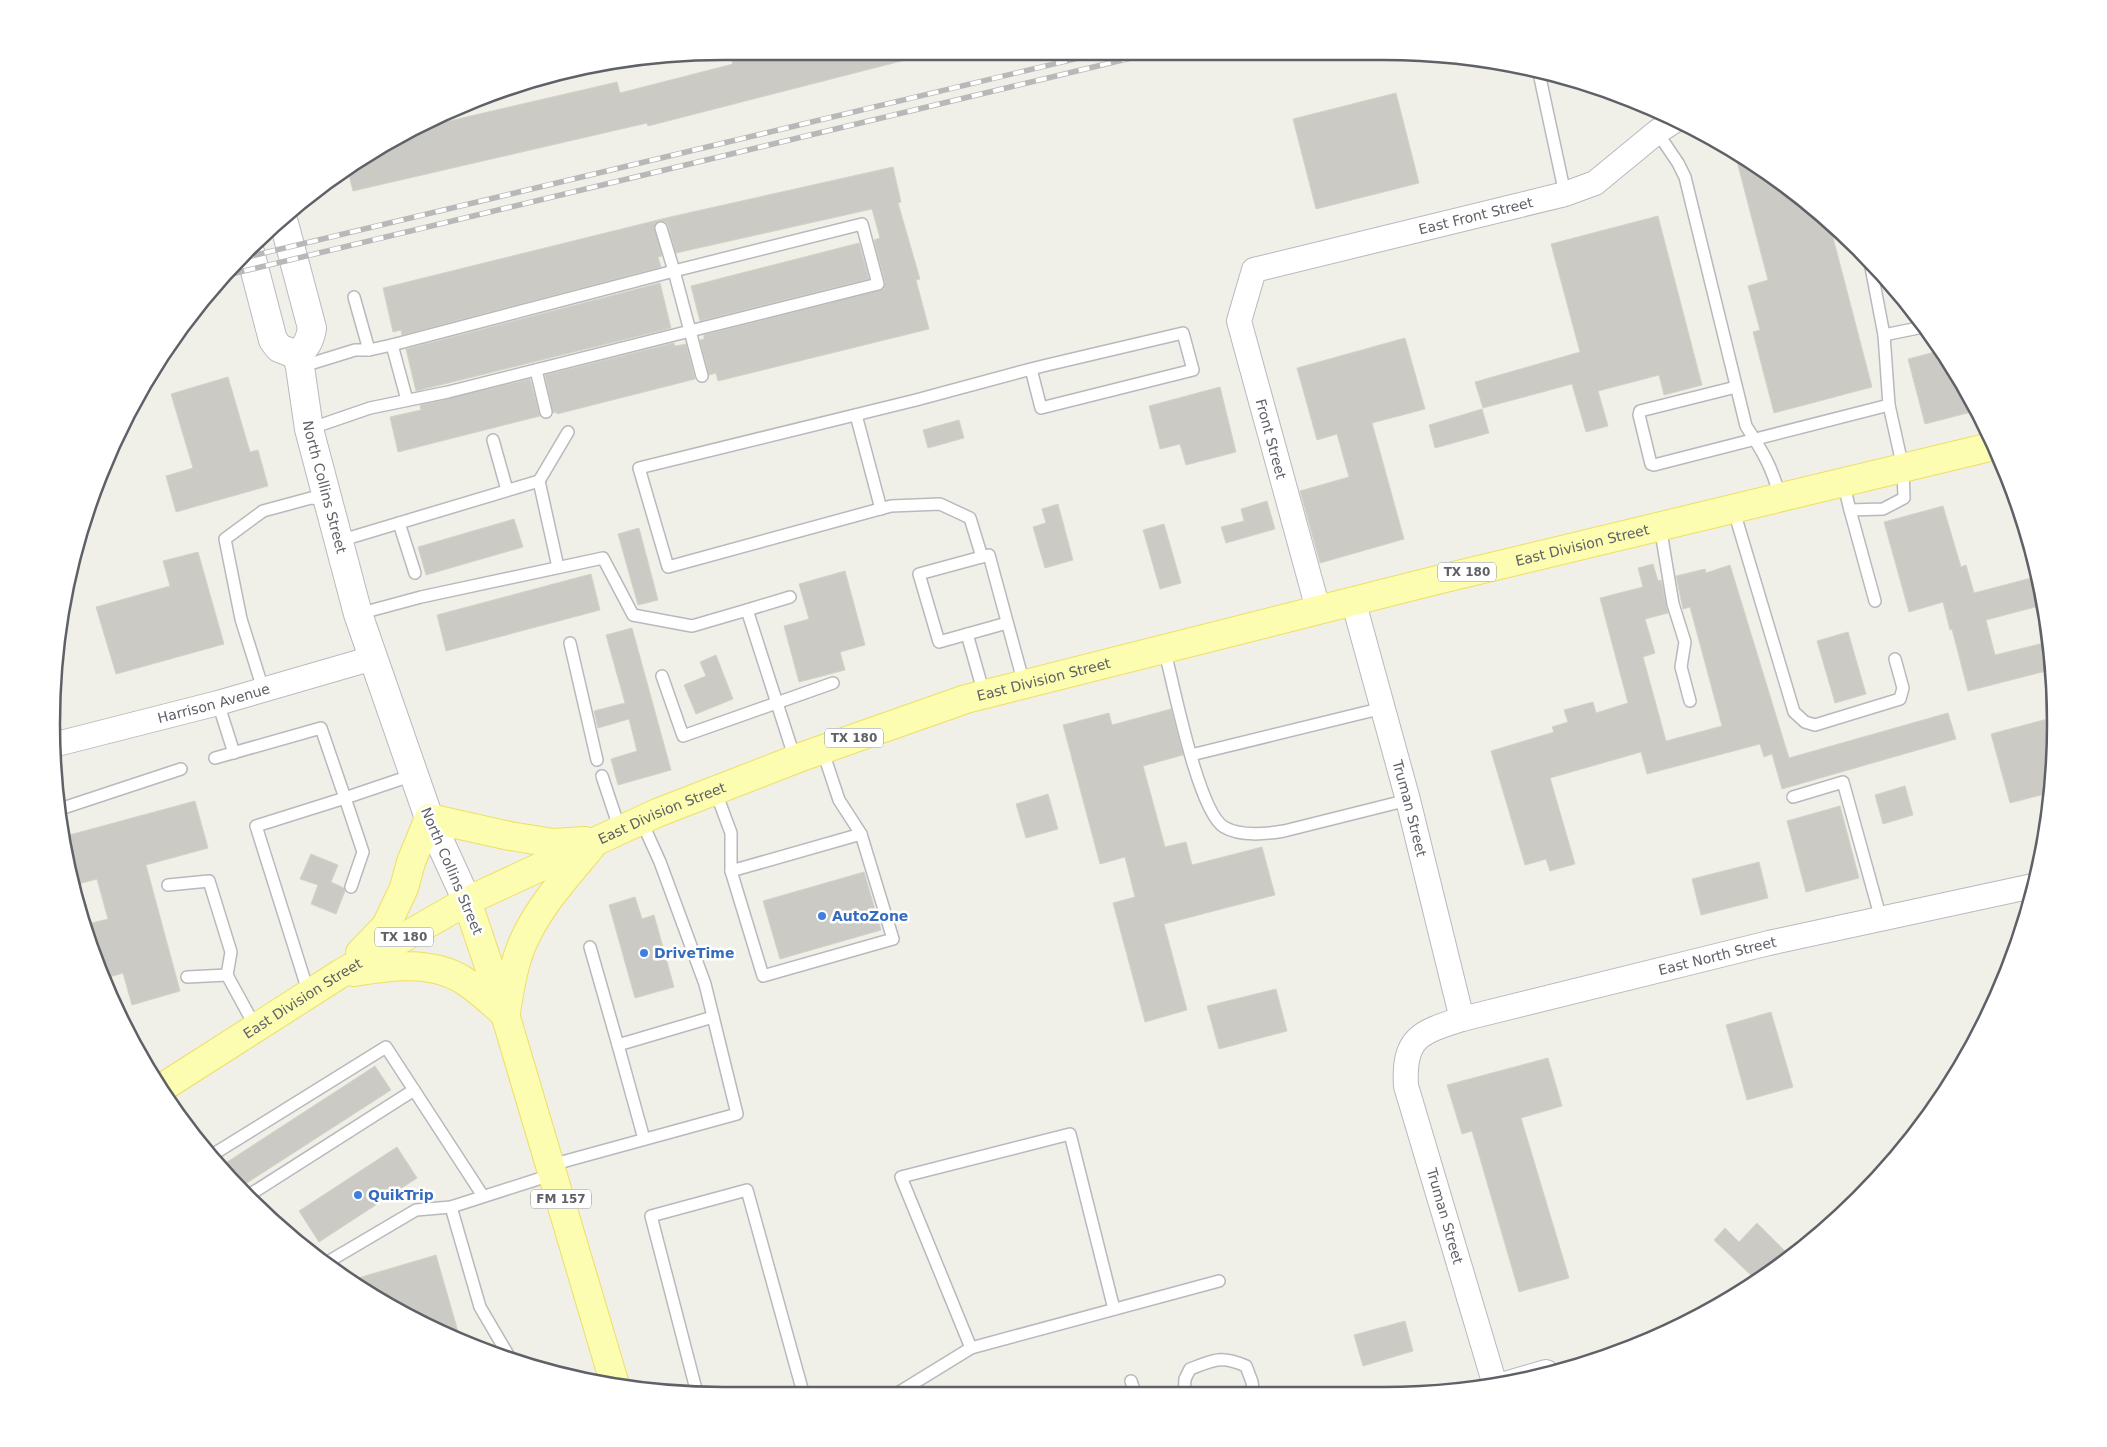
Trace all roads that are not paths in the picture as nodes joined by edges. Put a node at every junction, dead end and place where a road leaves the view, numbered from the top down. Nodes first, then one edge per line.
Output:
1 (1541, 80) edge
2 (1669, 124) edge
3 (1657, 132) junction
4 (1565, 194) junction
5 (285, 226) edge
6 (661, 228) dead end
7 (252, 260) edge
8 (1254, 270) joint
9 (674, 271) junction
10 (1873, 276) edge
11 (354, 297) dead end
12 (1916, 328) edge
13 (690, 331) junction
14 (1884, 335) junction
15 (392, 345) junction
16 (369, 350) junction
17 (298, 361) junction
18 (1031, 369) junction
19 (536, 370) junction
20 (702, 376) dead end
21 (1736, 387) junction
22 (407, 400) junction
23 (1889, 405) junction
24 (546, 412) dead end
25 (856, 415) junction
26 (309, 429) junction
27 (568, 432) dead end
28 (1754, 438) junction
29 (493, 440) dead end
30 (1987, 448) edge
31 (1903, 468) junction
32 (539, 481) junction
33 (1844, 482) junction
34 (507, 490) junction
35 (1780, 497) junction
36 (328, 500) junction
37 (1733, 508) junction
38 (881, 509) junction
39 (1850, 510) junction
40 (399, 523) junction
41 (1660, 526) junction
42 (339, 541) junction
43 (982, 557) junction
44 (558, 566) junction
45 (415, 573) dead end
46 (790, 597) dead end
47 (1353, 600) junction
48 (1874, 601) dead end
49 (1318, 609) junction
50 (747, 610) junction
51 (358, 614) junction
52 (1007, 623) junction
53 (967, 634) junction
54 (570, 643) dead end
55 (1164, 648) junction
56 (373, 658) junction
57 (1895, 659) dead end
58 (662, 676) dead end
59 (833, 684) dead end
60 (1024, 684) junction
61 (263, 689) junction
62 (984, 694) junction
63 (1690, 701) dead end
64 (218, 703) junction
65 (777, 703) junction
66 (1383, 708) junction
67 (60, 743) edge
68 (822, 749) junction
69 (234, 753) junction
70 (1191, 755) junction
71 (215, 758) dead end
72 (795, 759) junction
73 (597, 760) dead end
74 (181, 769) dead end
75 (413, 775) junction
76 (602, 776) dead end
77 (715, 790) junction
78 (1793, 796) dead end
79 (344, 798) junction
80 (1408, 800) junction
81 (66, 807) edge
82 (429, 818) junction
83 (619, 830) junction
84 (861, 834) junction
85 (731, 871) junction
86 (168, 885) dead end
87 (351, 887) dead end
88 (2026, 888) edge
89 (468, 901) junction
90 (1881, 919) junction
91 (590, 947) dead end
92 (340, 974) junction
93 (227, 975) junction
94 (187, 977) dead end
95 (309, 994) junction
96 (505, 1014) junction
97 (713, 1017) junction
98 (1462, 1019) junction
99 (256, 1028) junction
100 (618, 1045) junction
101 (1410, 1047) joint
102 (167, 1084) edge
103 (414, 1090) junction
104 (644, 1140) junction
105 (217, 1152) edge
106 (552, 1169) junction
107 (253, 1192) edge
108 (483, 1196) junction
109 (451, 1207) junction
110 (333, 1259) edge
111 (1219, 1281) dead end
112 (1114, 1309) junction
113 (971, 1348) junction
114 (506, 1350) edge
115 (613, 1377) edge
116 (1493, 1377) edge
117 (1131, 1381) dead end
118 (695, 1386) edge
119 (802, 1387) edge
120 (908, 1387) edge
121 (1133, 1387) edge
122 (1185, 1387) edge
123 (1253, 1387) edge

1 - 4 lane
2 - 3 street, East Front Street
3 - 4 street, East Front Street
3 - 21 lane
4 - 8 street, East Front Street
5 - 17 main road
6 - 9 lane
7 - 17 main road
8 - 49 street, Front Street
9 - 13 lane
9 - 13 lane
9 - 15 lane
10 - 14 lane
11 - 16 lane
12 - 14 lane
13 - 19 lane
13 - 20 lane
14 - 23 lane
15 - 16 lane
15 - 22 lane
16 - 17 lane
17 - 26 main road, North Collins Street
18 - 18 lane
18 - 25 lane
19 - 22 lane
19 - 24 lane
21 - 28 lane
21 - 28 lane
22 - 26 lane
23 - 28 lane
23 - 31 lane
25 - 38 lane
25 - 38 lane
26 - 36 main road, North Collins Street
27 - 32 lane
28 - 35 lane
29 - 34 lane
30 - 31 main road, East Division Street / TX 180
31 - 33 main road, East Division Street / TX 180
31 - 39 lane
32 - 34 lane
32 - 44 lane
33 - 35 main road, East Division Street / TX 180
33 - 39 lane
34 - 40 lane
35 - 37 main road, East Division Street / TX 180
36 - 42 main road, North Collins Street
36 - 61 lane
37 - 41 main road, East Division Street / TX 180
37 - 57 lane
38 - 43 lane
39 - 48 lane
40 - 42 lane
40 - 45 lane
41 - 47 main road, East Division Street / TX 180
41 - 63 lane
42 - 51 main road, North Collins Street
43 - 52 lane
43 - 53 lane
44 - 50 lane
44 - 51 lane
46 - 50 lane
47 - 49 main road, East Division Street / TX 180
47 - 66 street, Truman Street
49 - 55 main road, East Division Street / TX 180
50 - 65 lane
51 - 56 main road, North Collins Street
52 - 53 lane
52 - 60 lane
53 - 62 lane
54 - 73 lane
55 - 60 main road, East Division Street / TX 180
55 - 70 lane
56 - 61 street, Harrison Avenue
56 - 75 main road, North Collins Street
58 - 65 lane
59 - 65 lane
60 - 62 main road, East Division Street / TX 180
61 - 64 street, Harrison Avenue
62 - 68 main road, East Division Street / TX 180
64 - 67 street, Harrison Avenue
64 - 69 lane
65 - 72 lane
66 - 70 lane
66 - 80 street, Truman Street
68 - 72 main road, East Division Street / TX 180
68 - 84 lane
69 - 71 lane
69 - 79 lane
70 - 80 lane
72 - 77 main road, East Division Street / TX 180
74 - 81 lane
75 - 79 lane
75 - 82 main road, North Collins Street
76 - 83 lane
77 - 83 main road, East Division Street / TX 180
77 - 85 lane
78 - 90 lane
79 - 87 lane
79 - 95 lane
80 - 98 street, Truman Street
82 - 83 main road
82 - 89 main road, North Collins Street
82 - 92 main road
83 - 89 main road, East Division Street / TX 180
83 - 96 main road
83 - 97 lane
84 - 85 lane
84 - 85 lane
86 - 93 lane
88 - 90 street, East North Street
89 - 92 main road, East Division Street / TX 180
89 - 96 main road, North Collins Street / FM 157
90 - 98 street, East North Street
91 - 100 lane
92 - 95 main road, East Division Street / TX 180
92 - 96 main road
93 - 94 lane
93 - 99 lane
95 - 99 main road, East Division Street / TX 180
96 - 106 main road, North Collins Street / FM 157
97 - 100 lane
97 - 104 lane
98 - 101 street, East North Street
99 - 102 main road, East Division Street / TX 180
100 - 104 lane
101 - 116 street, Truman Street
103 - 105 lane
103 - 107 lane
103 - 108 lane
104 - 106 lane
106 - 108 lane
106 - 115 main road, North Collins Street / FM 157
108 - 109 lane
109 - 110 lane
109 - 114 lane
111 - 112 lane
112 - 113 lane
112 - 113 lane
113 - 120 lane
117 - 121 lane
118 - 119 lane
122 - 123 lane

